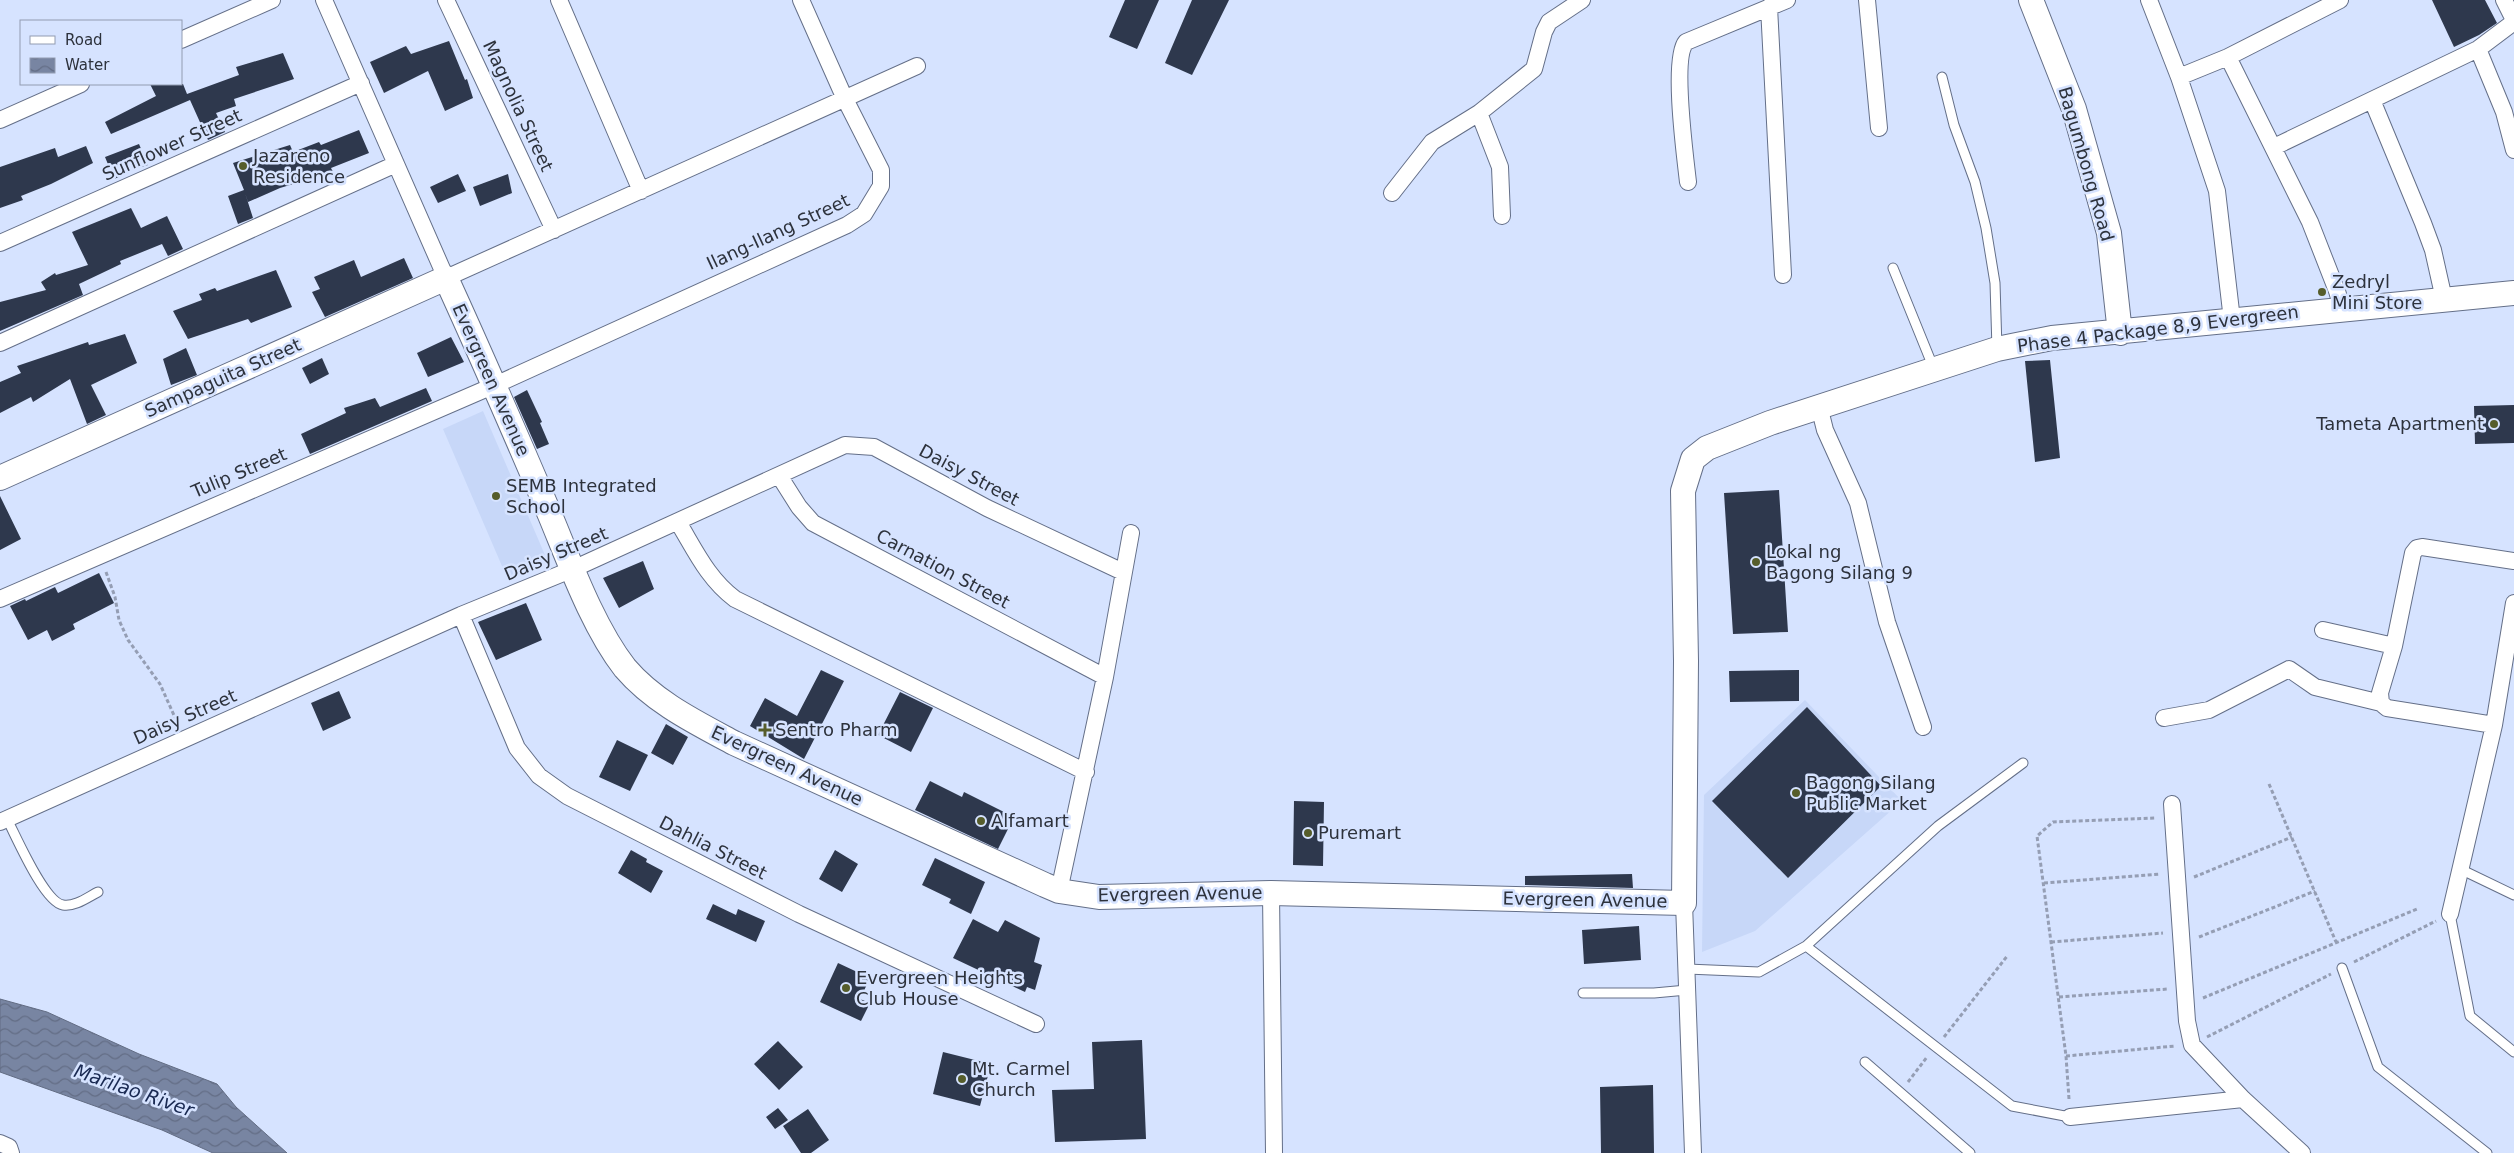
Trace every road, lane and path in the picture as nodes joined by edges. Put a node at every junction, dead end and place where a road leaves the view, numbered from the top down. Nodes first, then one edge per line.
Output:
1 (272, 0) edge
2 (324, 0) edge
3 (446, 0) edge
4 (559, 0) edge
5 (801, 0) edge
6 (1582, 0) edge
7 (1787, 0) edge
8 (1867, 0) edge
9 (2031, 0) edge
10 (2149, 0) edge
11 (2340, 0) edge
12 (2504, 0) edge
13 (2316, 6) edge
14 (1769, 7) junction
15 (2514, 21) edge
16 (182, 40) edge
17 (2478, 48) junction
18 (2228, 57) junction
19 (917, 66) dead end
20 (1942, 78) dead end
21 (2179, 78) junction
22 (360, 83) junction
23 (79, 85) edge
24 (845, 99) junction
25 (2372, 100) junction
26 (2509, 110) edge
27 (1479, 112) junction
28 (0, 120) edge
29 (1879, 128) dead end
30 (2274, 147) junction
31 (2514, 150) edge
32 (396, 164) junction
33 (1688, 182) dead end
34 (641, 191) junction
35 (1392, 193) dead end
36 (1502, 216) dead end
37 (554, 230) junction
38 (0, 243) edge
39 (1893, 268) dead end
40 (1783, 275) dead end
41 (446, 278) junction
42 (2514, 293) edge
43 (2444, 299) junction
44 (2342, 308) junction
45 (2232, 320) junction
46 (2120, 333) junction
47 (0, 343) edge
48 (1997, 349) junction
49 (1934, 369) junction
50 (495, 386) junction
51 (1819, 406) junction
52 (780, 477) junction
53 (0, 478) edge
54 (678, 522) junction
55 (1131, 533) dead end
56 (98, 555) junction
57 (2514, 561) edge
58 (573, 569) junction
59 (1123, 572) junction
60 (0, 599) edge
61 (2514, 604) edge
62 (461, 615) junction
63 (2323, 630) dead end
64 (2394, 646) junction
65 (2509, 671) edge
66 (1106, 677) junction
67 (2381, 703) junction
68 (2164, 718) dead end
69 (2494, 725) junction
70 (1922, 727) dead end
71 (184, 739) junction
72 (2024, 763) dead end
73 (1086, 772) junction
74 (2269, 784) dead end
75 (2172, 811) joint
76 (4, 820) edge
77 (2292, 838) junction
78 (2460, 869) junction
79 (2177, 878) junction
80 (2044, 883) junction
81 (1059, 890) junction
82 (2315, 891) junction
83 (98, 892) dead end
84 (1271, 893) junction
85 (2514, 895) edge
86 (1684, 902) junction
87 (2417, 909) dead end
88 (2450, 914) junction
89 (2181, 937) junction
90 (2052, 942) junction
91 (2336, 942) junction
92 (1806, 946) junction
93 (2008, 956) dead end
94 (2342, 968) junction
95 (1687, 969) junction
96 (2185, 987) junction
97 (1687, 990) junction
98 (1583, 993) dead end
99 (2059, 998) junction
100 (2186, 1004) junction
101 (1036, 1024) dead end
102 (2192, 1045) junction
103 (1936, 1047) junction
104 (2514, 1052) edge
105 (2066, 1056) junction
106 (1865, 1062) dead end
107 (1900, 1092) junction
108 (2244, 1099) junction
109 (2070, 1117) junction
110 (0, 1143) edge
111 (11, 1153) edge
112 (1274, 1153) edge
113 (1693, 1153) edge
114 (1970, 1153) edge
115 (2302, 1153) edge
116 (2487, 1153) edge

1 - 16 street
2 - 22 street, Evergreen Avenue
3 - 37 street, Magnolia Street
4 - 34 street
5 - 24 street, Ilang-Ilang Street
6 - 27 street
7 - 14 street
8 - 29 street
9 - 46 street, Bagumbong Road
10 - 21 street
11 - 13 street
12 - 15 street
13 - 18 street
14 - 33 street
14 - 40 street
15 - 17 street
17 - 25 street
17 - 26 street
18 - 21 street
18 - 30 street
19 - 24 street
20 - 48 lane
21 - 45 street
22 - 32 street, Evergreen Avenue
22 - 38 street, Sunflower Street
23 - 28 street
24 - 34 street
24 - 50 street, Ilang-Ilang Street
25 - 30 street
25 - 43 street
26 - 31 street
27 - 35 street
27 - 36 street
30 - 44 street
32 - 41 street, Evergreen Avenue
32 - 47 street
34 - 37 street
37 - 41 street
39 - 49 lane
41 - 50 street, Evergreen Avenue
41 - 53 street, Sampaguita Street
42 - 43 street, Phase 4 Package 8,9 Evergreen
43 - 44 street, Phase 4 Package 8,9 Evergreen
44 - 45 street, Phase 4 Package 8,9 Evergreen
45 - 46 street, Phase 4 Package 8,9 Evergreen
46 - 48 street, Phase 4 Package 8,9 Evergreen
48 - 49 street, Phase 4 Package 8,9 Evergreen
49 - 51 street, Phase 4 Package 8,9 Evergreen
50 - 56 street, Tulip Street
50 - 58 street, Evergreen Avenue
51 - 70 street
51 - 86 street, Phase 4 Package 8,9 Evergreen
52 - 54 street, Daisy Street
52 - 59 street, Daisy Street
52 - 66 street, Carnation Street
54 - 58 street, Daisy Street
54 - 73 street
55 - 59 street
56 - 60 street, Tulip Street
56 - 71 path
57 - 64 street
58 - 62 street, Daisy Street
58 - 81 street, Evergreen Avenue
59 - 66 street
61 - 65 street
62 - 71 street, Daisy Street
62 - 101 street, Dahlia Street
63 - 64 street
64 - 67 street
65 - 69 street
66 - 73 street
67 - 68 street
67 - 69 street
69 - 78 street
71 - 76 street, Daisy Street
72 - 92 lane
73 - 81 street
74 - 77 path
75 - 79 street
75 - 80 path
76 - 83 lane
77 - 79 path
77 - 82 path
78 - 85 lane
78 - 88 street
79 - 80 path
79 - 89 street
80 - 90 path
81 - 84 street, Evergreen Avenue
82 - 89 path
82 - 91 path
84 - 86 street, Evergreen Avenue
84 - 112 street
86 - 95 street
87 - 91 path
88 - 94 path
88 - 104 lane
89 - 90 path
89 - 96 street
90 - 99 path
91 - 100 path
92 - 95 lane
92 - 103 lane
93 - 103 path
94 - 102 path
94 - 116 lane
95 - 97 street
96 - 99 path
96 - 100 street
97 - 98 lane
97 - 113 street
99 - 105 path
100 - 102 street
102 - 105 path
102 - 108 street
103 - 107 path
103 - 109 lane
105 - 109 path
106 - 107 lane
107 - 114 lane
108 - 109 street
108 - 115 street
110 - 111 street

